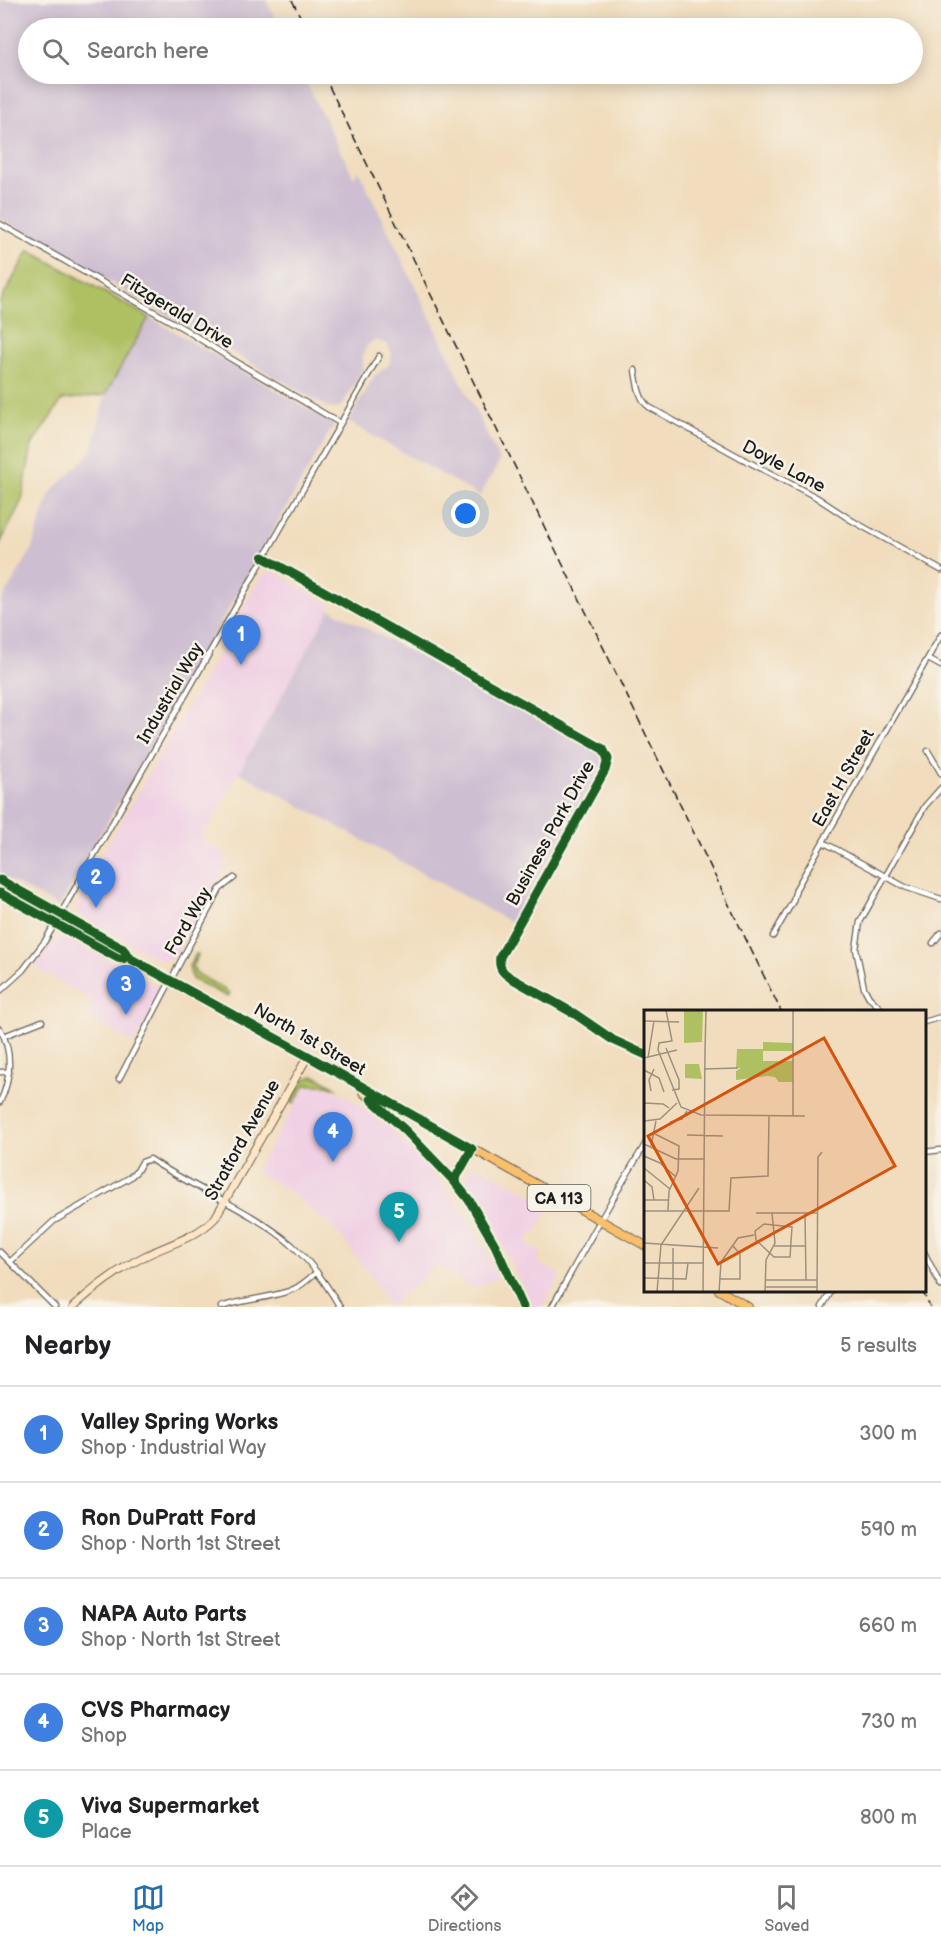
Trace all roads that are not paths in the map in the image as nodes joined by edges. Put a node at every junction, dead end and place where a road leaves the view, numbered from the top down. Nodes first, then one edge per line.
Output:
1 (0, 224) edge
2 (379, 356) dead end
3 (635, 370) dead end
4 (340, 423) junction
5 (263, 557) junction
6 (941, 570) edge
7 (941, 635) edge
8 (928, 659) junction
9 (941, 666) edge
10 (928, 751) dead end
11 (941, 773) edge
12 (941, 788) edge
13 (823, 842) junction
14 (885, 877) junction
15 (234, 878) dead end
16 (0, 880) edge
17 (0, 893) edge
18 (941, 899) edge
19 (58, 919) junction
20 (941, 933) edge
21 (773, 936) dead end
22 (933, 943) dead end
23 (171, 981) junction
24 (0, 991) edge
25 (882, 1010) edge
26 (941, 1017) edge
27 (42, 1021) dead end
28 (926, 1021) edge
29 (0, 1029) edge
30 (4, 1036) junction
31 (644, 1055) edge
32 (308, 1056) junction
33 (0, 1071) edge
34 (9, 1072) junction
35 (119, 1079) dead end
36 (356, 1084) junction
37 (0, 1102) edge
38 (644, 1145) edge
39 (472, 1149) junction
40 (941, 1150) edge
41 (926, 1152) edge
42 (454, 1181) junction
43 (226, 1202) junction
44 (599, 1220) junction
45 (644, 1245) edge
46 (0, 1252) edge
47 (926, 1256) edge
48 (11, 1261) junction
49 (317, 1272) junction
50 (941, 1286) edge
51 (722, 1292) edge
52 (831, 1292) edge
53 (552, 1305) edge
54 (524, 1306) edge
55 (55, 1307) edge
56 (73, 1307) edge
57 (221, 1307) edge
58 (340, 1307) edge
59 (748, 1307) edge
60 (822, 1307) edge

1 - 4 street, Fitzgerald Drive
2 - 4 street, Industrial Way
3 - 6 street, Doyle Lane
4 - 5 street, Industrial Way
5 - 19 street, Industrial Way
5 - 31 street, Business Park Drive
7 - 8 street, East H Street
8 - 9 street
8 - 13 street, East H Street
10 - 11 street
12 - 14 street
13 - 14 street
13 - 21 street, East H Street
14 - 18 street
14 - 25 street
15 - 23 street, Ford Way
16 - 19 main road, North 1st Street / CA 113
17 - 19 main road, North 1st Street / CA 113
19 - 23 main road, North 1st Street / CA 113
19 - 24 street, Industrial Way
20 - 22 street
23 - 32 main road, North 1st Street / CA 113
23 - 35 street, Ford Way
26 - 28 street
27 - 30 street
29 - 30 street
30 - 34 street
32 - 36 main road, North 1st Street / CA 113
32 - 43 street, Stratford Avenue
33 - 34 street
34 - 37 street
36 - 39 main road, North 1st Street / CA 113
36 - 42 main road
38 - 44 street
39 - 42 street
39 - 44 main road, North 1st Street / CA 113
40 - 41 street
42 - 54 street
43 - 48 street
43 - 49 street
43 - 56 street, Stratford Avenue
44 - 45 main road, North 1st Street / CA 113
44 - 53 street
46 - 48 street
47 - 50 street
48 - 55 street
49 - 57 street
49 - 58 street
51 - 59 main road
52 - 60 street

